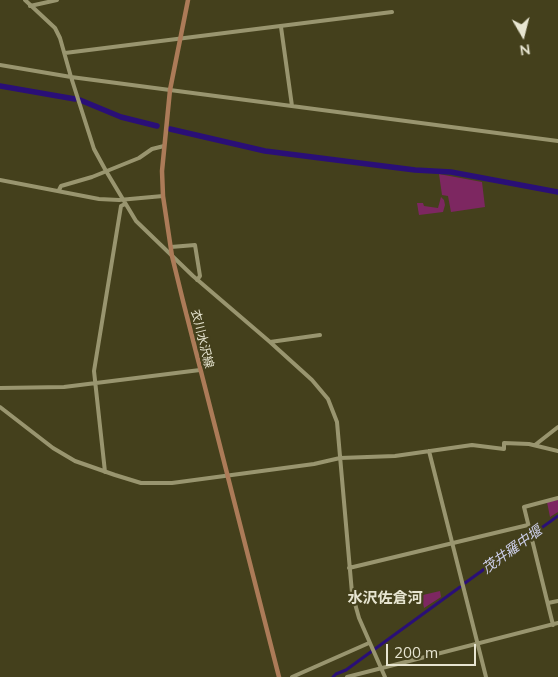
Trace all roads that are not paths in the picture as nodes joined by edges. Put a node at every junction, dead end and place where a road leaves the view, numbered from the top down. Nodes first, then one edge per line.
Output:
1 (26, 0) edge
2 (57, 0) edge
3 (188, 0) edge
4 (30, 6) junction
5 (392, 12) dead end
6 (281, 26) junction
7 (180, 38) junction
8 (65, 53) junction
9 (0, 65) edge
10 (71, 78) junction
11 (170, 90) junction
12 (292, 106) junction
13 (558, 141) edge
14 (164, 146) junction
15 (106, 171) junction
16 (0, 180) edge
17 (59, 190) junction
18 (163, 196) junction
19 (124, 202) junction
20 (171, 247) junction
21 (172, 256) junction
22 (197, 280) junction
23 (320, 335) dead end
24 (270, 342) junction
25 (200, 370) junction
26 (95, 383) junction
27 (0, 388) edge
28 (0, 407) edge
29 (558, 427) edge
30 (535, 444) junction
31 (429, 451) junction
32 (558, 451) edge
33 (340, 458) junction
34 (105, 472) junction
35 (228, 474) junction
36 (558, 498) edge
37 (528, 525) junction
38 (452, 544) junction
39 (349, 568) junction
40 (558, 601) edge
41 (548, 603) junction
42 (558, 623) edge
43 (553, 625) junction
44 (369, 643) junction
45 (478, 644) junction
46 (382, 668) junction
47 (279, 677) edge
48 (292, 677) edge
49 (348, 677) edge
50 (386, 677) edge
51 (486, 677) edge

1 - 4 street
2 - 4 street
3 - 7 main road, 衣川水沢線
4 - 8 street
5 - 6 street
6 - 7 street
6 - 12 street
7 - 8 street
7 - 11 main road, 衣川水沢線
8 - 10 street
9 - 10 street
10 - 11 street
10 - 15 street
11 - 12 street
11 - 14 main road, 衣川水沢線
12 - 13 street
14 - 15 street
14 - 18 main road, 衣川水沢線
15 - 17 street
15 - 19 street
16 - 17 street
17 - 19 street
18 - 19 street
18 - 20 main road, 衣川水沢線
19 - 21 street
19 - 26 street
20 - 21 main road, 衣川水沢線
20 - 22 street
21 - 22 street
21 - 25 main road, 衣川水沢線
22 - 24 street
23 - 24 street
24 - 33 street
25 - 26 street
25 - 35 main road, 衣川水沢線
26 - 27 street
26 - 34 street
28 - 34 street
29 - 30 street
30 - 31 street
30 - 32 street
31 - 33 street
31 - 38 street
33 - 35 street
33 - 39 street
34 - 35 street
35 - 47 main road, 衣川水沢線
36 - 37 street
37 - 38 street
37 - 41 street
38 - 39 street
38 - 45 street
39 - 44 street
40 - 41 street
41 - 43 street
42 - 43 street
43 - 45 street
44 - 46 street
44 - 48 street
45 - 46 street
45 - 51 street
46 - 49 street
46 - 50 street

